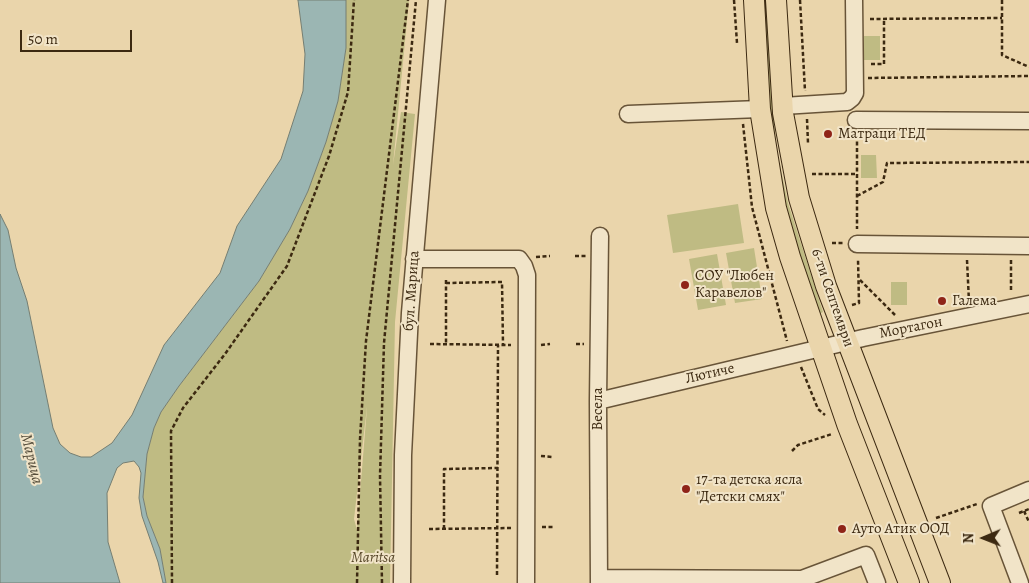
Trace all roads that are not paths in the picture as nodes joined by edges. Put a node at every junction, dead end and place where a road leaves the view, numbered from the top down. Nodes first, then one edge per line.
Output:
1 (437, 0) edge
2 (754, 0) edge
3 (776, 0) edge
4 (854, 0) edge
5 (783, 106) junction
6 (760, 109) junction
7 (628, 114) dead end
8 (856, 120) road end
9 (1029, 121) edge
10 (600, 236) dead end
11 (857, 244) road end
12 (1029, 246) edge
13 (414, 258) junction
14 (1029, 304) edge
15 (847, 342) junction
16 (822, 348) junction
17 (598, 400) junction
18 (1029, 490) edge
19 (687, 580) edge
20 (599, 581) edge
21 (402, 583) edge
22 (526, 583) edge
23 (877, 583) edge
24 (909, 583) edge
25 (940, 583) edge
26 (1020, 583) edge

1 - 13 street, бул. Марица
2 - 6 main road, 6-ти Септември
3 - 5 main road, 6-ти Септември
4 - 5 street
5 - 15 main road, 6-ти Септември
6 - 7 street
6 - 16 main road, 6-ти Септември
8 - 9 street
10 - 17 street, Весела
11 - 12 street
13 - 21 street, бул. Марица
13 - 22 street
14 - 15 street, Мортагон
15 - 16 street, Мортагон
15 - 25 main road, 6-ти Септември
16 - 17 street, Лютиче
16 - 24 main road, 6-ти Септември
17 - 20 street, Весела
18 - 26 street
19 - 20 street
19 - 23 street

